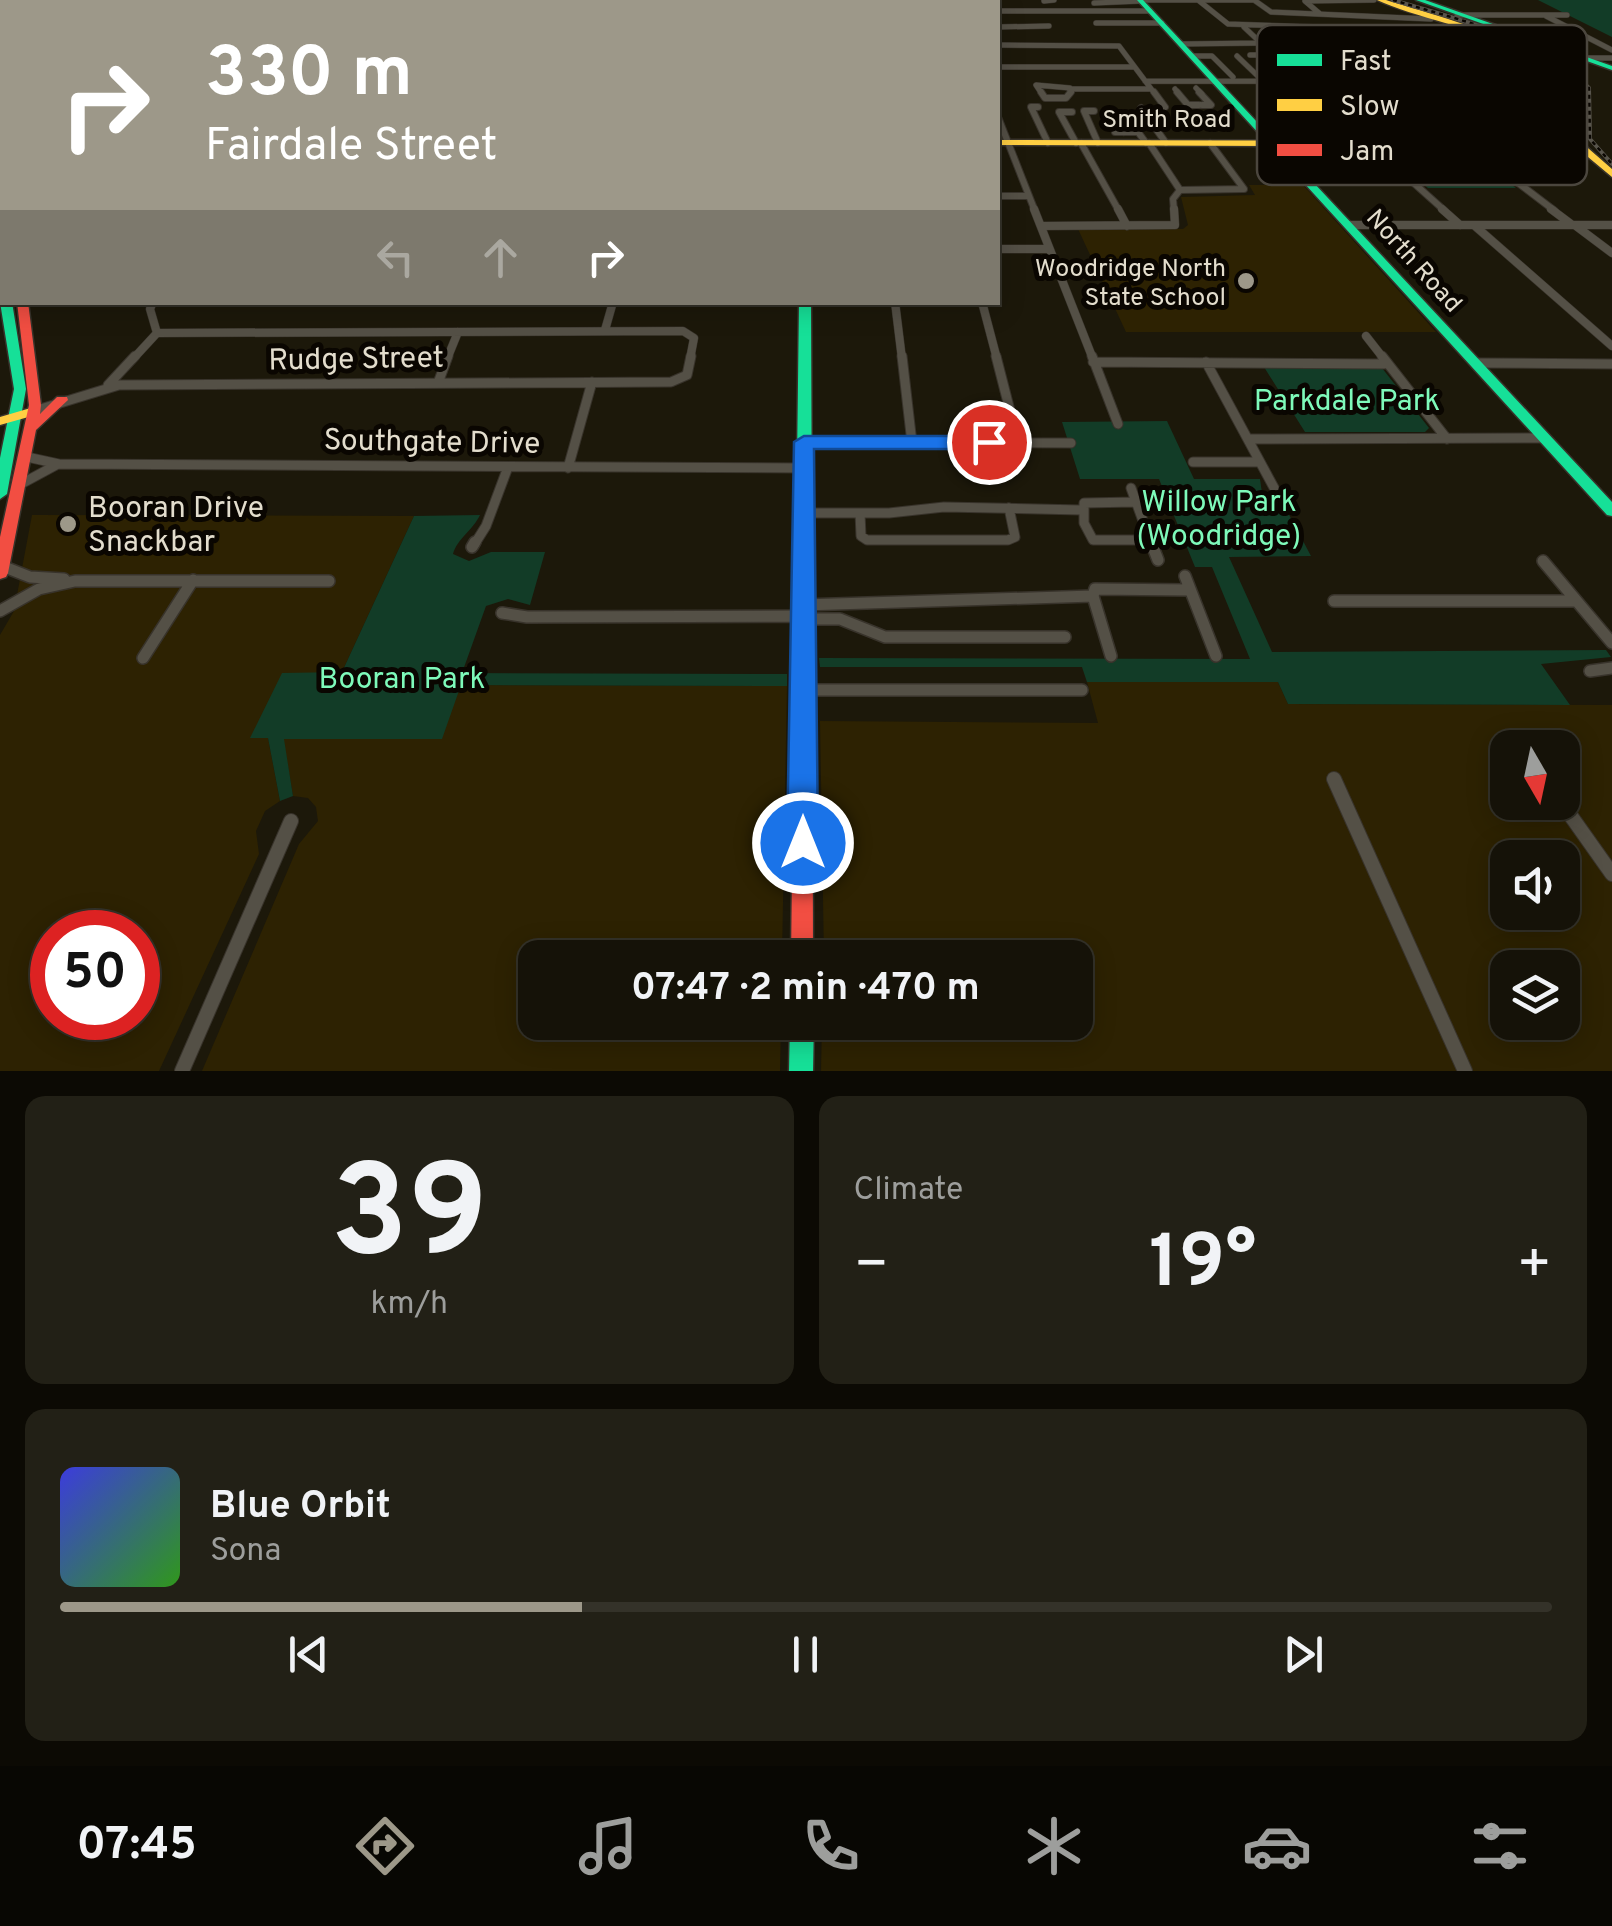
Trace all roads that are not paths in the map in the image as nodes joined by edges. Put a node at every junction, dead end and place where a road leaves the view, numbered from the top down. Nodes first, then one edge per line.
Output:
1 (1054, 0) edge
2 (1198, 0) edge
3 (1254, 0) edge
4 (1377, 0) edge
5 (1420, 0) edge
6 (1044, 1) edge
7 (1094, 3) dead end
8 (1149, 10) edge
9 (1000, 11) edge
10 (1320, 13) junction
11 (1457, 15) junction
12 (1544, 15) junction
13 (1567, 15) dead end
14 (1431, 19) junction
15 (1098, 23) dead end
16 (1446, 25) edge
17 (1487, 25) edge
18 (1563, 25) edge
19 (1049, 26) dead end
20 (1000, 27) edge
21 (1244, 27) junction
22 (1257, 27) edge
23 (1219, 36) dead end
24 (1587, 37) edge
25 (1257, 39) edge
26 (1257, 43) edge
27 (1224, 44) junction
28 (1000, 45) edge
29 (1186, 50) junction
30 (1612, 50) edge
31 (1250, 55) dead end
32 (1257, 55) edge
33 (1237, 56) dead end
34 (1588, 58) joint
35 (1612, 58) edge
36 (1000, 67) edge
37 (1134, 67) junction
38 (1612, 68) edge
39 (1257, 76) edge
40 (1233, 77) dead end
41 (1145, 82) junction
42 (1216, 82) junction
43 (1257, 82) edge
44 (1056, 85) junction
45 (1081, 87) junction
46 (1071, 89) junction
47 (1196, 90) dead end
48 (1153, 92) junction
49 (1228, 95) junction
50 (1202, 103) junction
51 (1038, 107) dead end
52 (1164, 107) dead end
53 (1141, 108) dead end
54 (1094, 111) dead end
55 (1072, 112) dead end
56 (1124, 114) dead end
57 (1257, 127) edge
58 (1114, 132) dead end
59 (1124, 132) junction
60 (1003, 143) edge
61 (1048, 143) junction
62 (1085, 143) junction
63 (1153, 143) junction
64 (1210, 143) junction
65 (1257, 143) edge
66 (1587, 153) edge
67 (1612, 174) edge
68 (1312, 185) edge
69 (1415, 185) edge
70 (1521, 185) edge
71 (1180, 190) junction
72 (1000, 196) edge
73 (1029, 196) junction
74 (1350, 225) junction
75 (1460, 225) junction
76 (1474, 225) junction
77 (1574, 225) junction
78 (1612, 225) edge
79 (1040, 226) junction
80 (1126, 226) junction
81 (1048, 248) junction
82 (1000, 249) edge
83 (1612, 253) edge
84 (22, 305) edge
85 (152, 305) edge
86 (612, 305) edge
87 (805, 305) edge
88 (896, 305) edge
89 (983, 305) edge
90 (5, 322) edge
91 (605, 330) junction
92 (458, 332) junction
93 (157, 333) junction
94 (1366, 336) dead end
95 (1612, 346) edge
96 (1093, 362) junction
97 (1206, 362) junction
98 (1384, 364) junction
99 (1478, 364) junction
100 (1612, 364) edge
101 (592, 382) junction
102 (438, 383) junction
103 (108, 386) junction
104 (36, 394) junction
105 (66, 399) junction
106 (18, 416) junction
107 (34, 419) junction
108 (0, 421) edge
109 (1118, 424) dead end
110 (1545, 438) junction
111 (1248, 439) junction
112 (1446, 439) junction
113 (804, 442) junction
114 (1018, 442) junction
115 (912, 443) junction
116 (1071, 443) dead end
117 (26, 457) junction
118 (1192, 462) dead end
119 (1260, 462) junction
120 (58, 464) junction
121 (508, 467) junction
122 (568, 468) junction
123 (804, 468) junction
124 (20, 484) junction
125 (1131, 488) dead end
126 (0, 494) edge
127 (1279, 497) dead end
128 (1136, 502) junction
129 (1009, 508) junction
130 (1082, 510) junction
131 (1612, 510) edge
132 (804, 513) junction
133 (860, 513) junction
134 (1150, 540) junction
135 (472, 547) dead end
136 (1158, 560) dead end
137 (1543, 560) dead end
138 (1, 570) edge
139 (1185, 576) dead end
140 (193, 580) junction
141 (75, 581) junction
142 (329, 581) dead end
143 (1190, 590) junction
144 (1093, 596) junction
145 (1334, 601) dead end
146 (1576, 602) junction
147 (0, 611) edge
148 (502, 613) dead end
149 (803, 614) junction
150 (1065, 637) dead end
151 (1612, 643) edge
152 (1111, 656) dead end
153 (1216, 656) dead end
154 (143, 658) dead end
155 (1612, 668) edge
156 (1590, 671) dead end
157 (803, 690) junction
158 (1082, 690) dead end
159 (1334, 779) dead end
160 (1574, 820) edge
161 (291, 821) dead end
162 (1612, 874) edge
163 (802, 940) edge
164 (802, 1040) edge
165 (182, 1071) edge
166 (802, 1071) edge
167 (1465, 1071) edge

1 - 6 street
2 - 3 street
2 - 8 street
2 - 21 street
3 - 10 street
4 - 10 street
4 - 14 street
5 - 11 street
7 - 8 street
8 - 9 street
8 - 15 street
8 - 29 street, North Road
10 - 14 street
11 - 12 street
11 - 17 street
12 - 13 street
12 - 18 street
14 - 16 street
19 - 20 street
21 - 22 street
21 - 25 street
23 - 27 street
24 - 30 street
26 - 27 street
27 - 29 street
28 - 37 street
29 - 40 street
29 - 42 street, North Road
31 - 32 street
33 - 39 street
34 - 35 street
34 - 38 street
36 - 37 street
37 - 41 street
41 - 42 street
41 - 48 street
42 - 43 street
42 - 49 street, North Road
44 - 45 street
44 - 46 street
44 - 46 street
45 - 46 street
45 - 48 street
47 - 50 street
48 - 50 street
48 - 52 street
49 - 50 street
49 - 57 street, North Road
51 - 61 street
53 - 63 street
54 - 62 street
55 - 62 street
56 - 59 street
58 - 59 street
59 - 63 street
60 - 61 street, Smith Road
60 - 73 street
61 - 62 street, Smith Road
62 - 63 street, Smith Road
62 - 80 street
63 - 64 street, Smith Road
63 - 71 street
64 - 65 street, Smith Road
64 - 71 street
66 - 67 street
68 - 74 street, North Road
69 - 75 street
70 - 77 street
71 - 80 street
72 - 73 street
73 - 79 street
74 - 75 street
74 - 99 street, North Road
75 - 76 street
76 - 77 street
76 - 95 street
77 - 78 street
77 - 83 street
79 - 80 street
79 - 81 street
81 - 82 street
81 - 96 street
84 - 104 street
85 - 93 street
86 - 91 street
87 - 113 street
88 - 115 street
89 - 114 street
90 - 106 street
91 - 92 street
91 - 101 street, Rudge Street
92 - 93 street
92 - 102 street
93 - 103 street
94 - 98 street
96 - 97 street
96 - 109 street
97 - 98 street
97 - 111 street
98 - 112 street
99 - 100 street
99 - 110 street, North Road
101 - 102 street, Rudge Street
101 - 122 street
102 - 103 street, Rudge Street
103 - 105 street, Rudge Street
104 - 105 street
104 - 107 street
105 - 107 street
106 - 107 street
106 - 108 street
106 - 126 street
107 - 117 street
110 - 112 street
110 - 131 street, North Road
111 - 112 street
111 - 119 street
113 - 115 street
113 - 123 street
114 - 115 street
114 - 116 street
117 - 120 street, Southgate Drive
117 - 124 street
118 - 119 street
119 - 127 street
120 - 121 street, Southgate Drive
120 - 124 street, Southgate Drive
121 - 122 street, Southgate Drive
121 - 135 street
122 - 123 street, Southgate Drive
123 - 132 street
124 - 138 street
125 - 128 street
128 - 130 street
128 - 134 street
129 - 130 street
129 - 133 street
129 - 133 street
130 - 134 street
132 - 133 street
132 - 149 street
134 - 136 street
137 - 146 street
138 - 141 street
139 - 143 street
140 - 141 street
140 - 142 street
140 - 154 street
141 - 147 street
143 - 144 street
143 - 153 street
144 - 149 street
144 - 152 street
145 - 146 street
146 - 151 street
148 - 149 street
149 - 150 street
149 - 157 street
155 - 156 street
157 - 158 street
157 - 163 street
159 - 167 street
160 - 162 street
161 - 165 street
164 - 166 street

